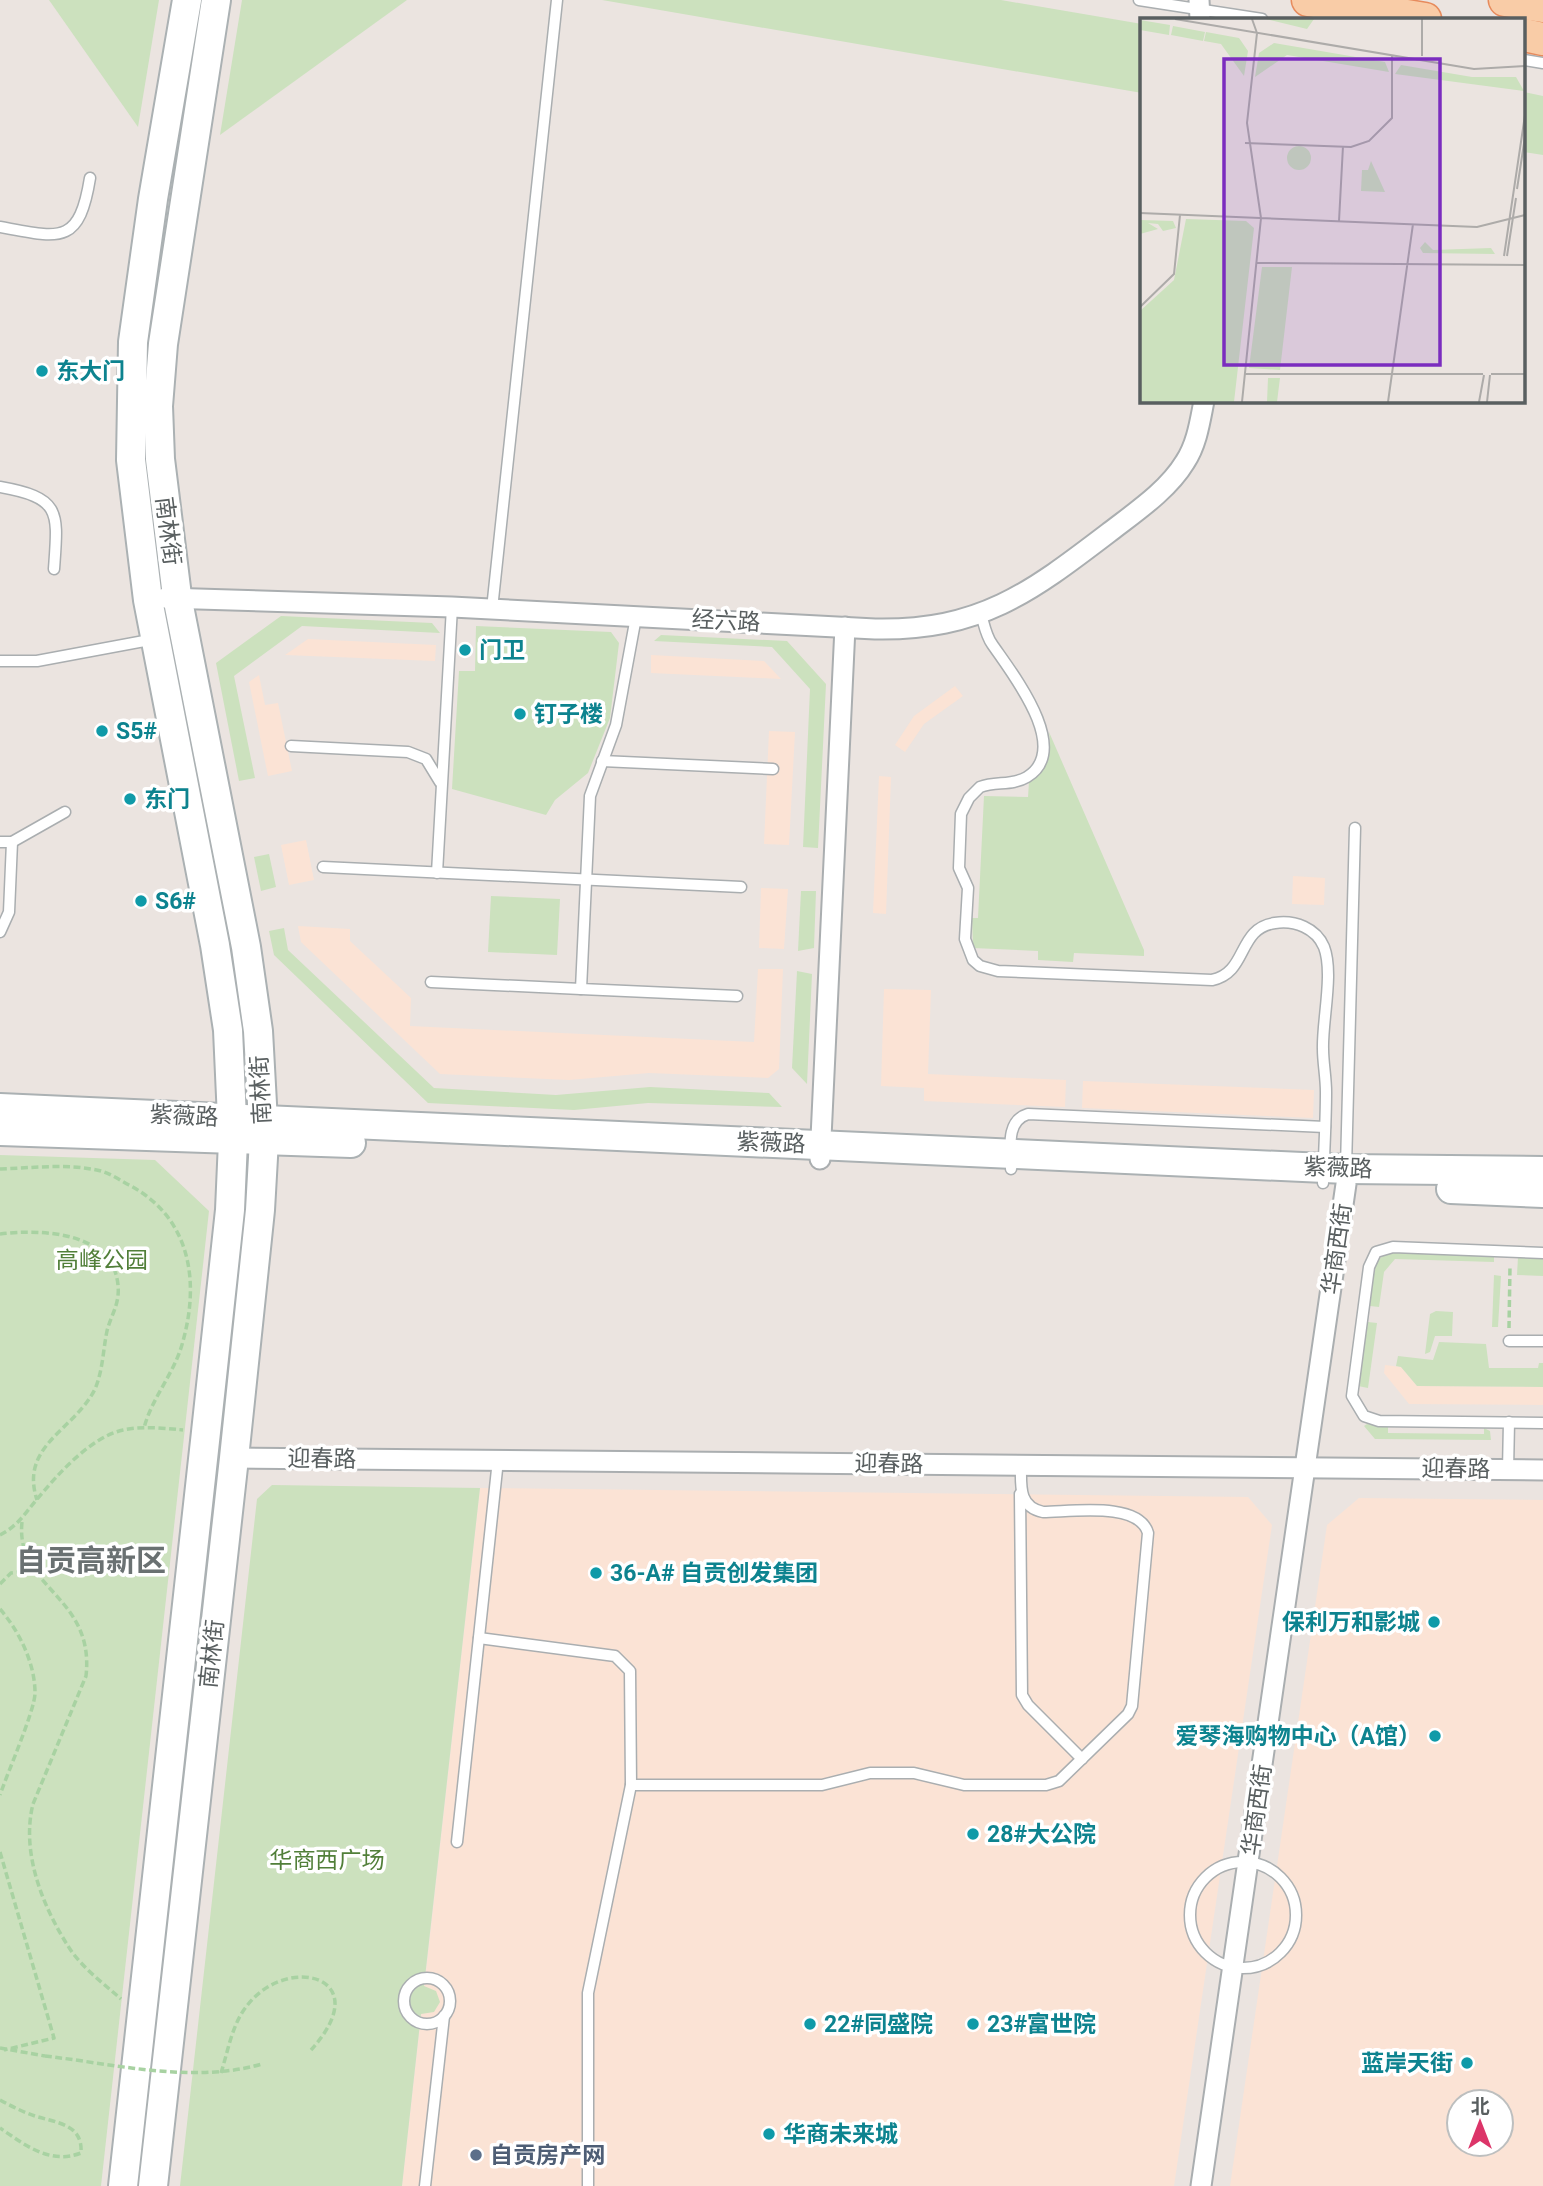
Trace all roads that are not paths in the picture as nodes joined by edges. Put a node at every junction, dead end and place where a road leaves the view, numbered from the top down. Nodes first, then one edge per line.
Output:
1 (187, 0) edge
2 (216, 0) edge
3 (556, 0) edge
4 (1139, 0) edge
5 (1308, 0) edge
6 (1505, 0) edge
7 (1543, 6) edge
8 (1200, 10) edge
9 (1255, 18) edge
10 (1419, 18) edge
11 (90, 178) dead end
12 (0, 227) edge
13 (1204, 402) edge
14 (0, 487) edge
15 (54, 569) dead end
16 (177, 596) junction
17 (148, 600) junction
18 (452, 607) junction
19 (492, 609) junction
20 (981, 614) junction
21 (636, 617) junction
22 (845, 627) junction
23 (156, 639) junction
24 (0, 661) edge
25 (291, 746) dead end
26 (602, 761) junction
27 (773, 769) dead end
28 (442, 785) junction
29 (65, 812) dead end
30 (1355, 828) dead end
31 (0, 842) edge
32 (12, 842) junction
33 (323, 867) dead end
34 (437, 873) junction
35 (586, 880) junction
36 (741, 887) dead end
37 (0, 932) edge
38 (431, 982) dead end
39 (581, 989) junction
40 (737, 996) dead end
41 (0, 1108) edge
42 (1325, 1127) junction
43 (233, 1130) junction
44 (263, 1130) junction
45 (0, 1131) edge
46 (820, 1152) junction
47 (1011, 1169) junction
48 (1543, 1171) edge
49 (1335, 1176) junction
50 (1543, 1192) edge
51 (1543, 1253) edge
52 (1509, 1341) road end
53 (1543, 1341) edge
54 (1509, 1422) junction
55 (1543, 1423) edge
56 (234, 1458) junction
57 (498, 1460) junction
58 (1021, 1465) junction
59 (1307, 1468) junction
60 (1508, 1470) junction
61 (1543, 1470) edge
62 (1020, 1490) junction
63 (479, 1638) junction
64 (1082, 1759) junction
65 (631, 1785) junction
66 (457, 1842) dead end
67 (1249, 1862) junction
68 (1234, 1967) junction
69 (444, 2016) junction
70 (427, 2024) junction
71 (440, 2057) junction
72 (123, 2186) edge
73 (153, 2186) edge
74 (425, 2186) edge
75 (588, 2186) edge
76 (1201, 2186) edge

1 - 17 main road, 南林街
2 - 16 main road, 南林街
3 - 19 lane
4 - 8 lane
5 - 10 main road
6 - 7 main road
8 - 9 lane
11 - 12 lane
13 - 20 street, 经六路
14 - 15 lane
16 - 17 street, 经六路
16 - 18 street, 经六路
16 - 44 main road, 南林街
17 - 23 main road, 南林街
18 - 19 street, 经六路
18 - 28 lane
19 - 21 street, 经六路
20 - 22 street, 经六路
20 - 42 lane
21 - 22 street, 经六路
21 - 26 lane
22 - 46 street
23 - 24 lane
23 - 43 main road, 南林街
25 - 28 lane
26 - 27 lane
26 - 35 lane
28 - 34 lane
29 - 32 lane
30 - 49 lane
31 - 32 lane
32 - 37 lane
33 - 34 lane
34 - 35 lane
35 - 36 lane
35 - 39 lane
38 - 39 lane
39 - 40 lane
41 - 43 main road, 紫薇路
42 - 47 lane
42 - 49 lane
43 - 44 main road, 紫薇路
43 - 45 main road, 紫薇路
43 - 72 main road, 南林街
44 - 46 main road, 紫薇路
44 - 56 main road, 南林街
46 - 47 main road, 紫薇路
46 - 49 main road, 紫薇路
47 - 49 main road, 紫薇路
48 - 49 main road, 紫薇路
49 - 50 main road, 紫薇路
49 - 59 street, 华商西街
51 - 54 lane
52 - 53 lane
54 - 55 lane
54 - 60 lane
56 - 57 street, 迎春路
56 - 73 main road, 南林街
57 - 58 street, 迎春路
57 - 63 lane
58 - 59 street, 迎春路
58 - 62 lane
59 - 60 street, 迎春路
59 - 67 street, 华商西街
60 - 61 street, 迎春路
62 - 64 lane
62 - 64 lane
63 - 65 lane
63 - 66 lane
64 - 65 lane
65 - 75 lane
67 - 68 street, 华商西街
67 - 68 lane
67 - 68 lane
68 - 76 street, 华商西街
69 - 70 lane
69 - 70 lane
69 - 71 lane
70 - 71 lane
71 - 74 lane

